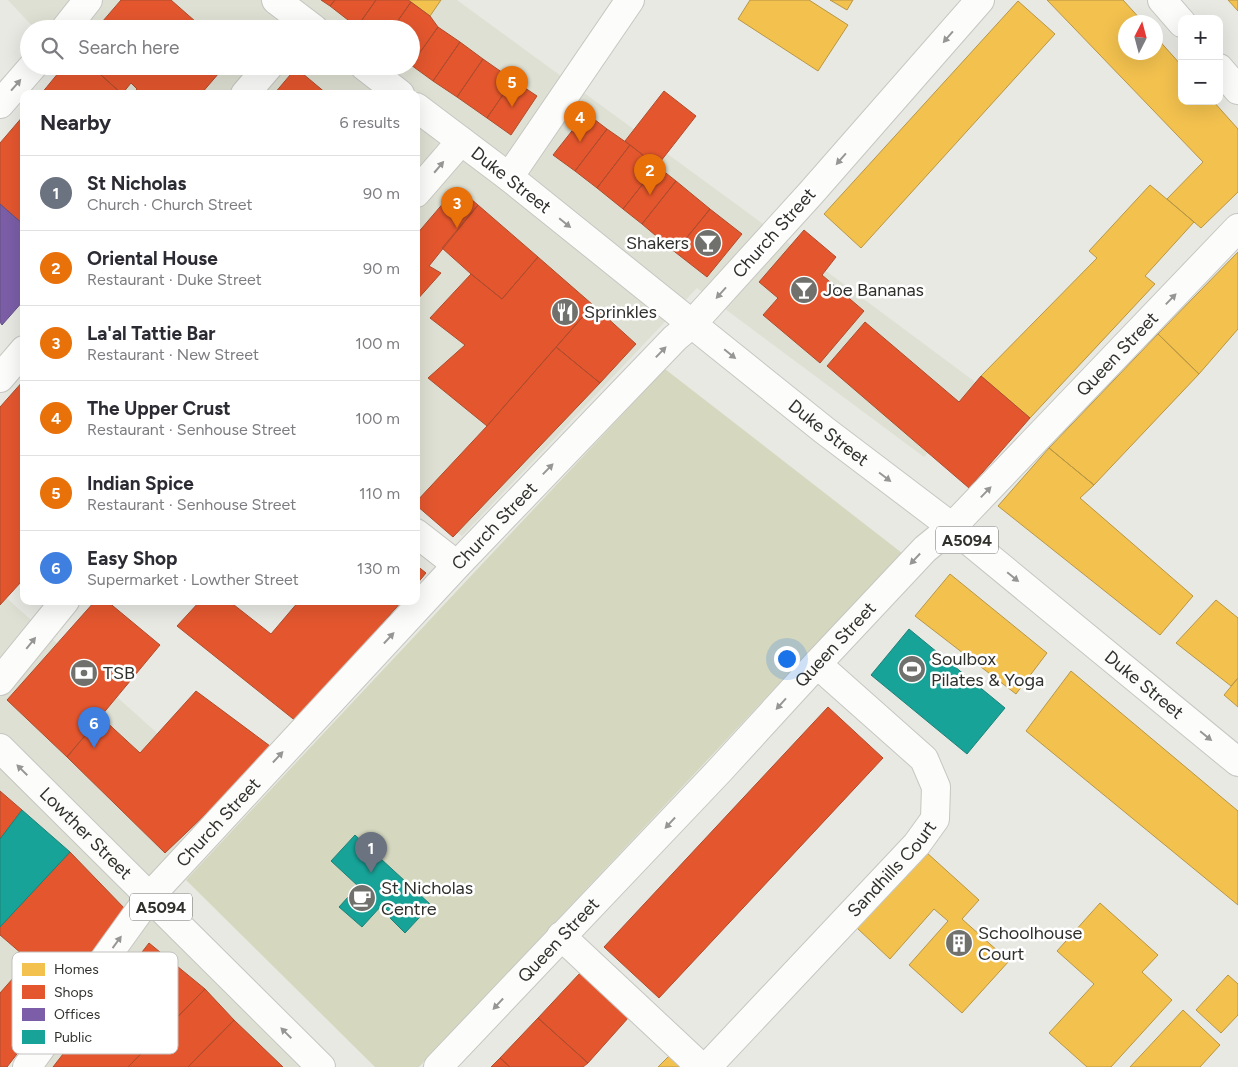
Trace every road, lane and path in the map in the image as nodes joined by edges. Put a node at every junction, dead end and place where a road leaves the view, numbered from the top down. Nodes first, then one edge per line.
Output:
1 (88, 0) edge
2 (276, 0) edge
3 (630, 0) edge
4 (980, 0) edge
5 (1162, 0) edge
6 (1178, 18) edge
7 (72, 20) edge
8 (299, 20) edge
9 (1223, 73) edge
10 (25, 75) edge
11 (261, 75) edge
12 (376, 75) edge
13 (248, 90) edge
14 (395, 90) edge
15 (1238, 90) edge
16 (0, 104) edge
17 (420, 109) edge
18 (461, 141) junction
19 (508, 178) junction
20 (420, 188) edge
21 (1238, 228) edge
22 (692, 324) junction
23 (20, 355) edge
24 (0, 378) edge
25 (952, 528) junction
26 (420, 536) edge
27 (457, 565) junction
28 (62, 605) edge
29 (420, 605) edge
30 (420, 605) edge
31 (817, 664) junction
32 (0, 681) edge
33 (0, 748) edge
34 (1238, 762) edge
35 (150, 896) junction
36 (561, 936) junction
37 (110, 952) edge
38 (36, 1054) edge
39 (27, 1067) edge
40 (321, 1067) edge
41 (438, 1067) edge
42 (700, 1067) edge
43 (707, 1067) edge

1 - 7 street
2 - 8 street
3 - 19 street
4 -> 22 street, Church Street
5 - 6 street
9 - 15 street
16 -> 10 street
11 - 13 street
12 - 14 street
17 - 18 street, Duke Street
18 - 19 street, Duke Street
20 -> 18 street
19 -> 22 street, Duke Street
25 -> 21 street, Queen Street
22 -> 25 street, Duke Street / A5094
27 -> 22 street, Church Street
23 - 24 street
25 -> 31 street, Queen Street
25 -> 34 street, Duke Street / A5094
26 - 27 street
30 -> 27 street, Church Street
32 -> 28 street
35 -> 29 street, Church Street
31 -> 36 street, Queen Street
31 - 43 street, Sandhills Court
35 -> 33 street, Lowther Street / A5094
37 -> 35 street, Church Street
40 -> 35 street, Lowther Street / A5094
36 -> 41 street, Queen Street
36 - 42 street
39 -> 38 street, Church Street

